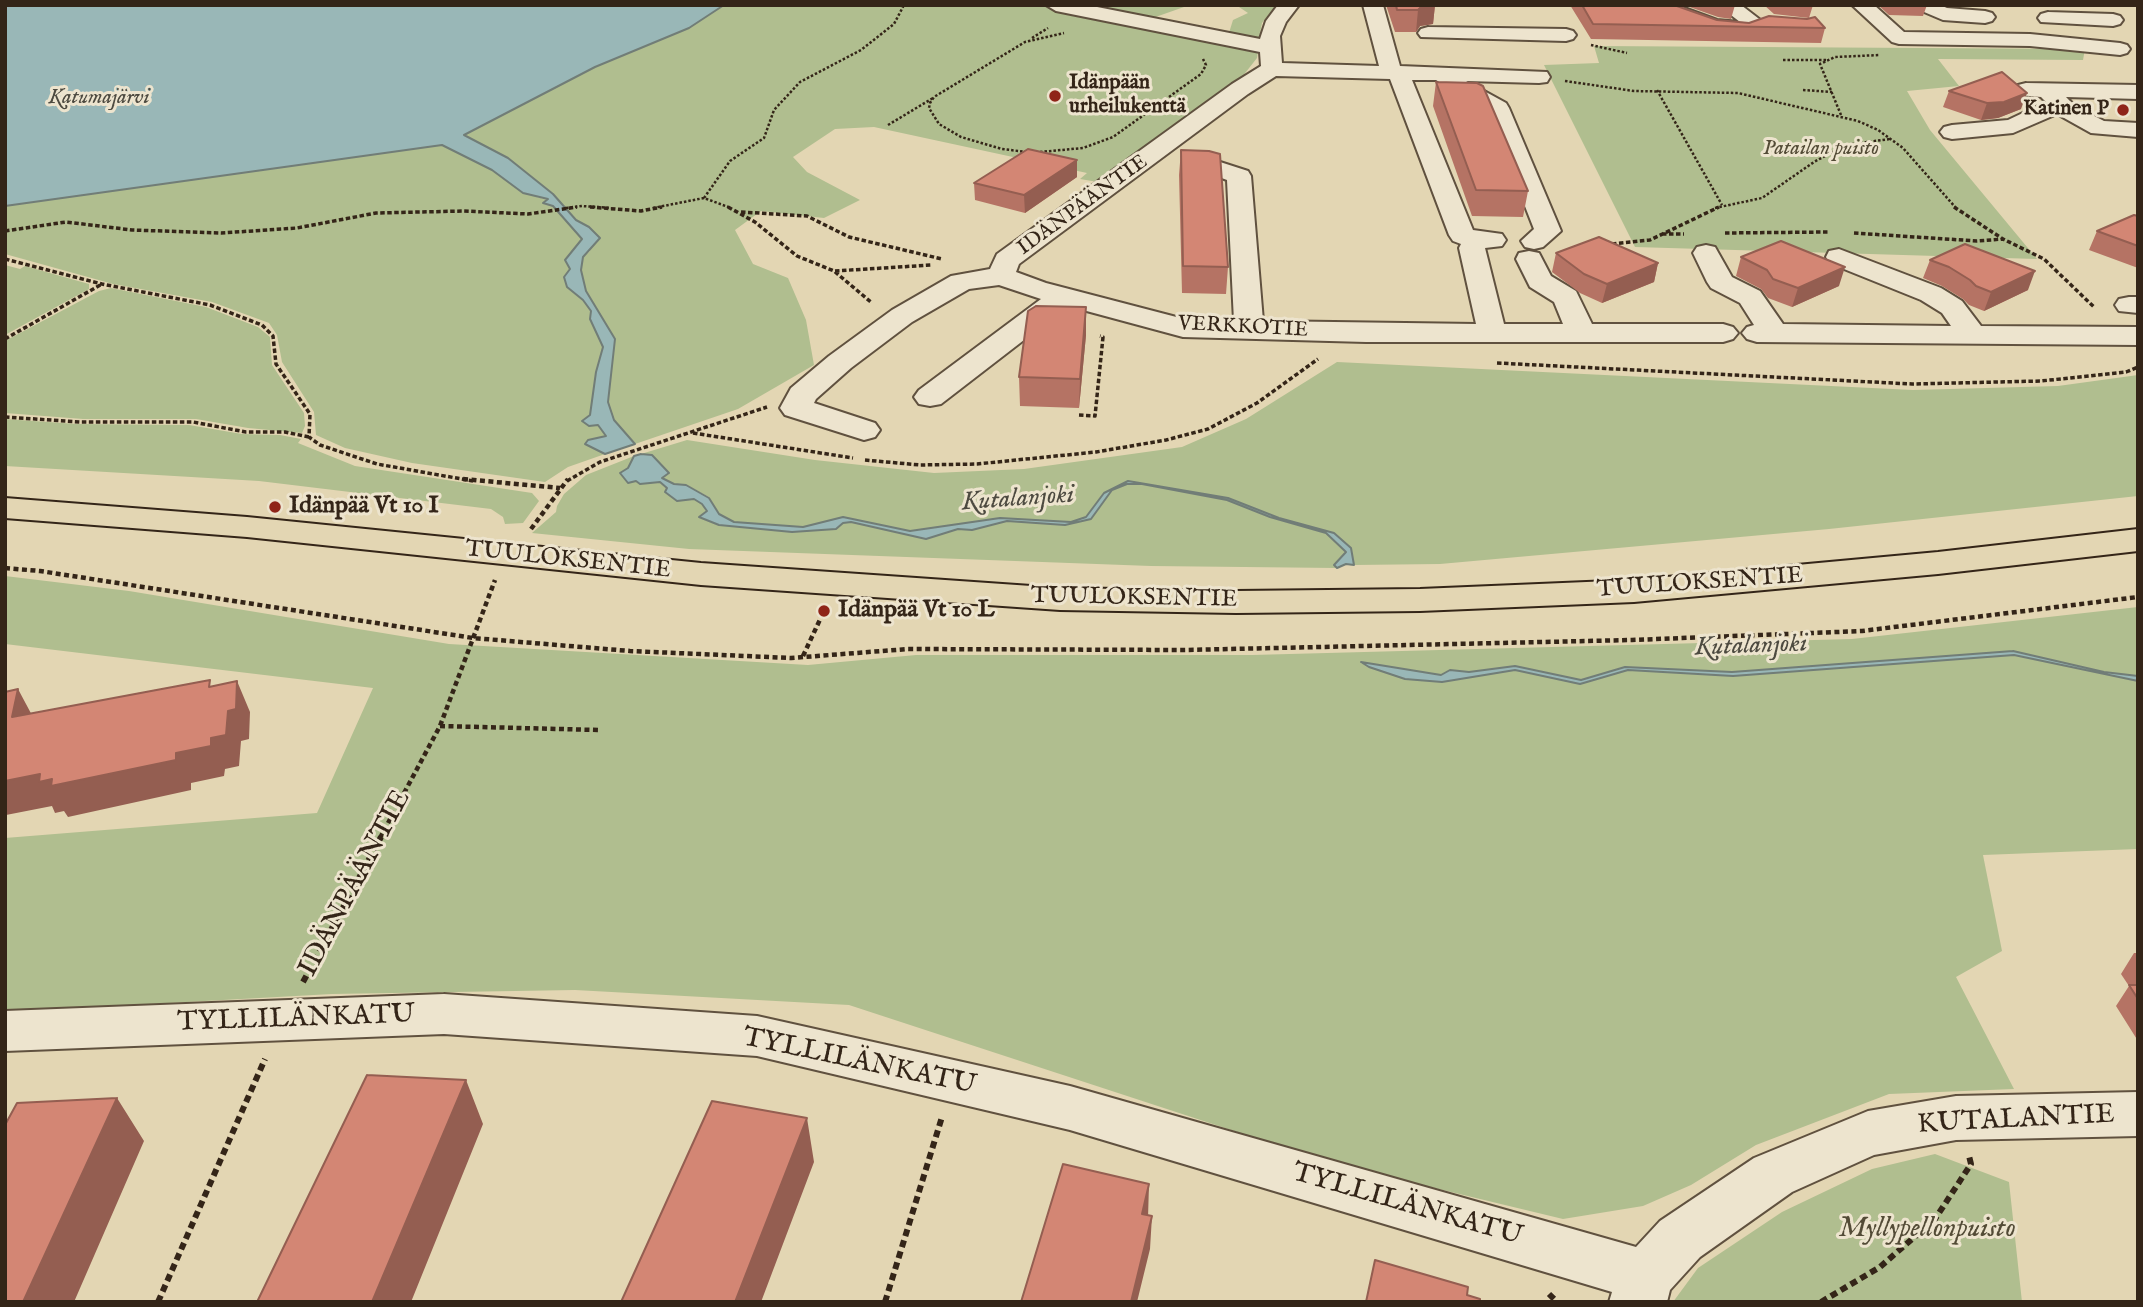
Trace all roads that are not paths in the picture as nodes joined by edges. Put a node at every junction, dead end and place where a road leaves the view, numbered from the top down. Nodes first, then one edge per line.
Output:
1 (1289, 5) edge
2 (1373, 5) edge
3 (1657, 5) edge
4 (1728, 5) edge
5 (1750, 5) edge
6 (1862, 5) edge
7 (1924, 5) edge
8 (2114, 13) edge
9 (1054, 15) edge
10 (2007, 18) dead end
11 (2032, 18) dead end
12 (1773, 24) edge
13 (1429, 33) dead end
14 (1566, 35) road end
15 (1324, 51) dead end
16 (1529, 56) dead end
17 (1271, 58) junction
18 (1391, 63) junction
19 (2131, 72) edge
20 (1441, 76) junction
21 (1539, 77) road end
22 (2044, 95) junction
23 (2138, 130) edge
24 (1952, 132) dead end
25 (1217, 168) edge
26 (1706, 253) dead end
27 (1839, 257) dead end
28 (1000, 276) junction
29 (1063, 296) junction
30 (1249, 330) junction
31 (1492, 333) junction
32 (1581, 333) junction
33 (1723, 333) dead end
34 (1973, 335) junction
35 (2129, 336) edge
36 (930, 397) dead end
37 (864, 430) dead end
38 (5, 508) edge
39 (2138, 540) edge
40 (5, 1031) edge
41 (2138, 1114) edge
42 (1642, 1289) edge

1 - 17 street
2 - 18 street
3 - 4 street
5 - 12 street
6 - 19 street
7 - 10 street
8 - 11 street
8 - 19 street
9 - 17 street
13 - 14 street
15 - 18 street
16 - 18 street
17 - 18 street
17 - 28 street, IDÄNPÄÄNTIE
18 - 20 street
18 - 31 street
19 - 22 street
20 - 21 street
20 - 32 street
22 - 23 street
22 - 24 street
25 - 30 street
26 - 34 street
27 - 34 street
28 - 29 street, VERKKOTIE
28 - 37 street, IDÄNPÄÄNTIE
29 - 30 street, VERKKOTIE
29 - 36 street
30 - 31 street, VERKKOTIE
31 - 32 street, VERKKOTIE
32 - 33 street, VERKKOTIE
34 - 35 street
38 - 39 highway, TUULOKSENTIE
40 - 42 street, TYLLILÄNKATU
41 - 42 street, KUTALANTIE

